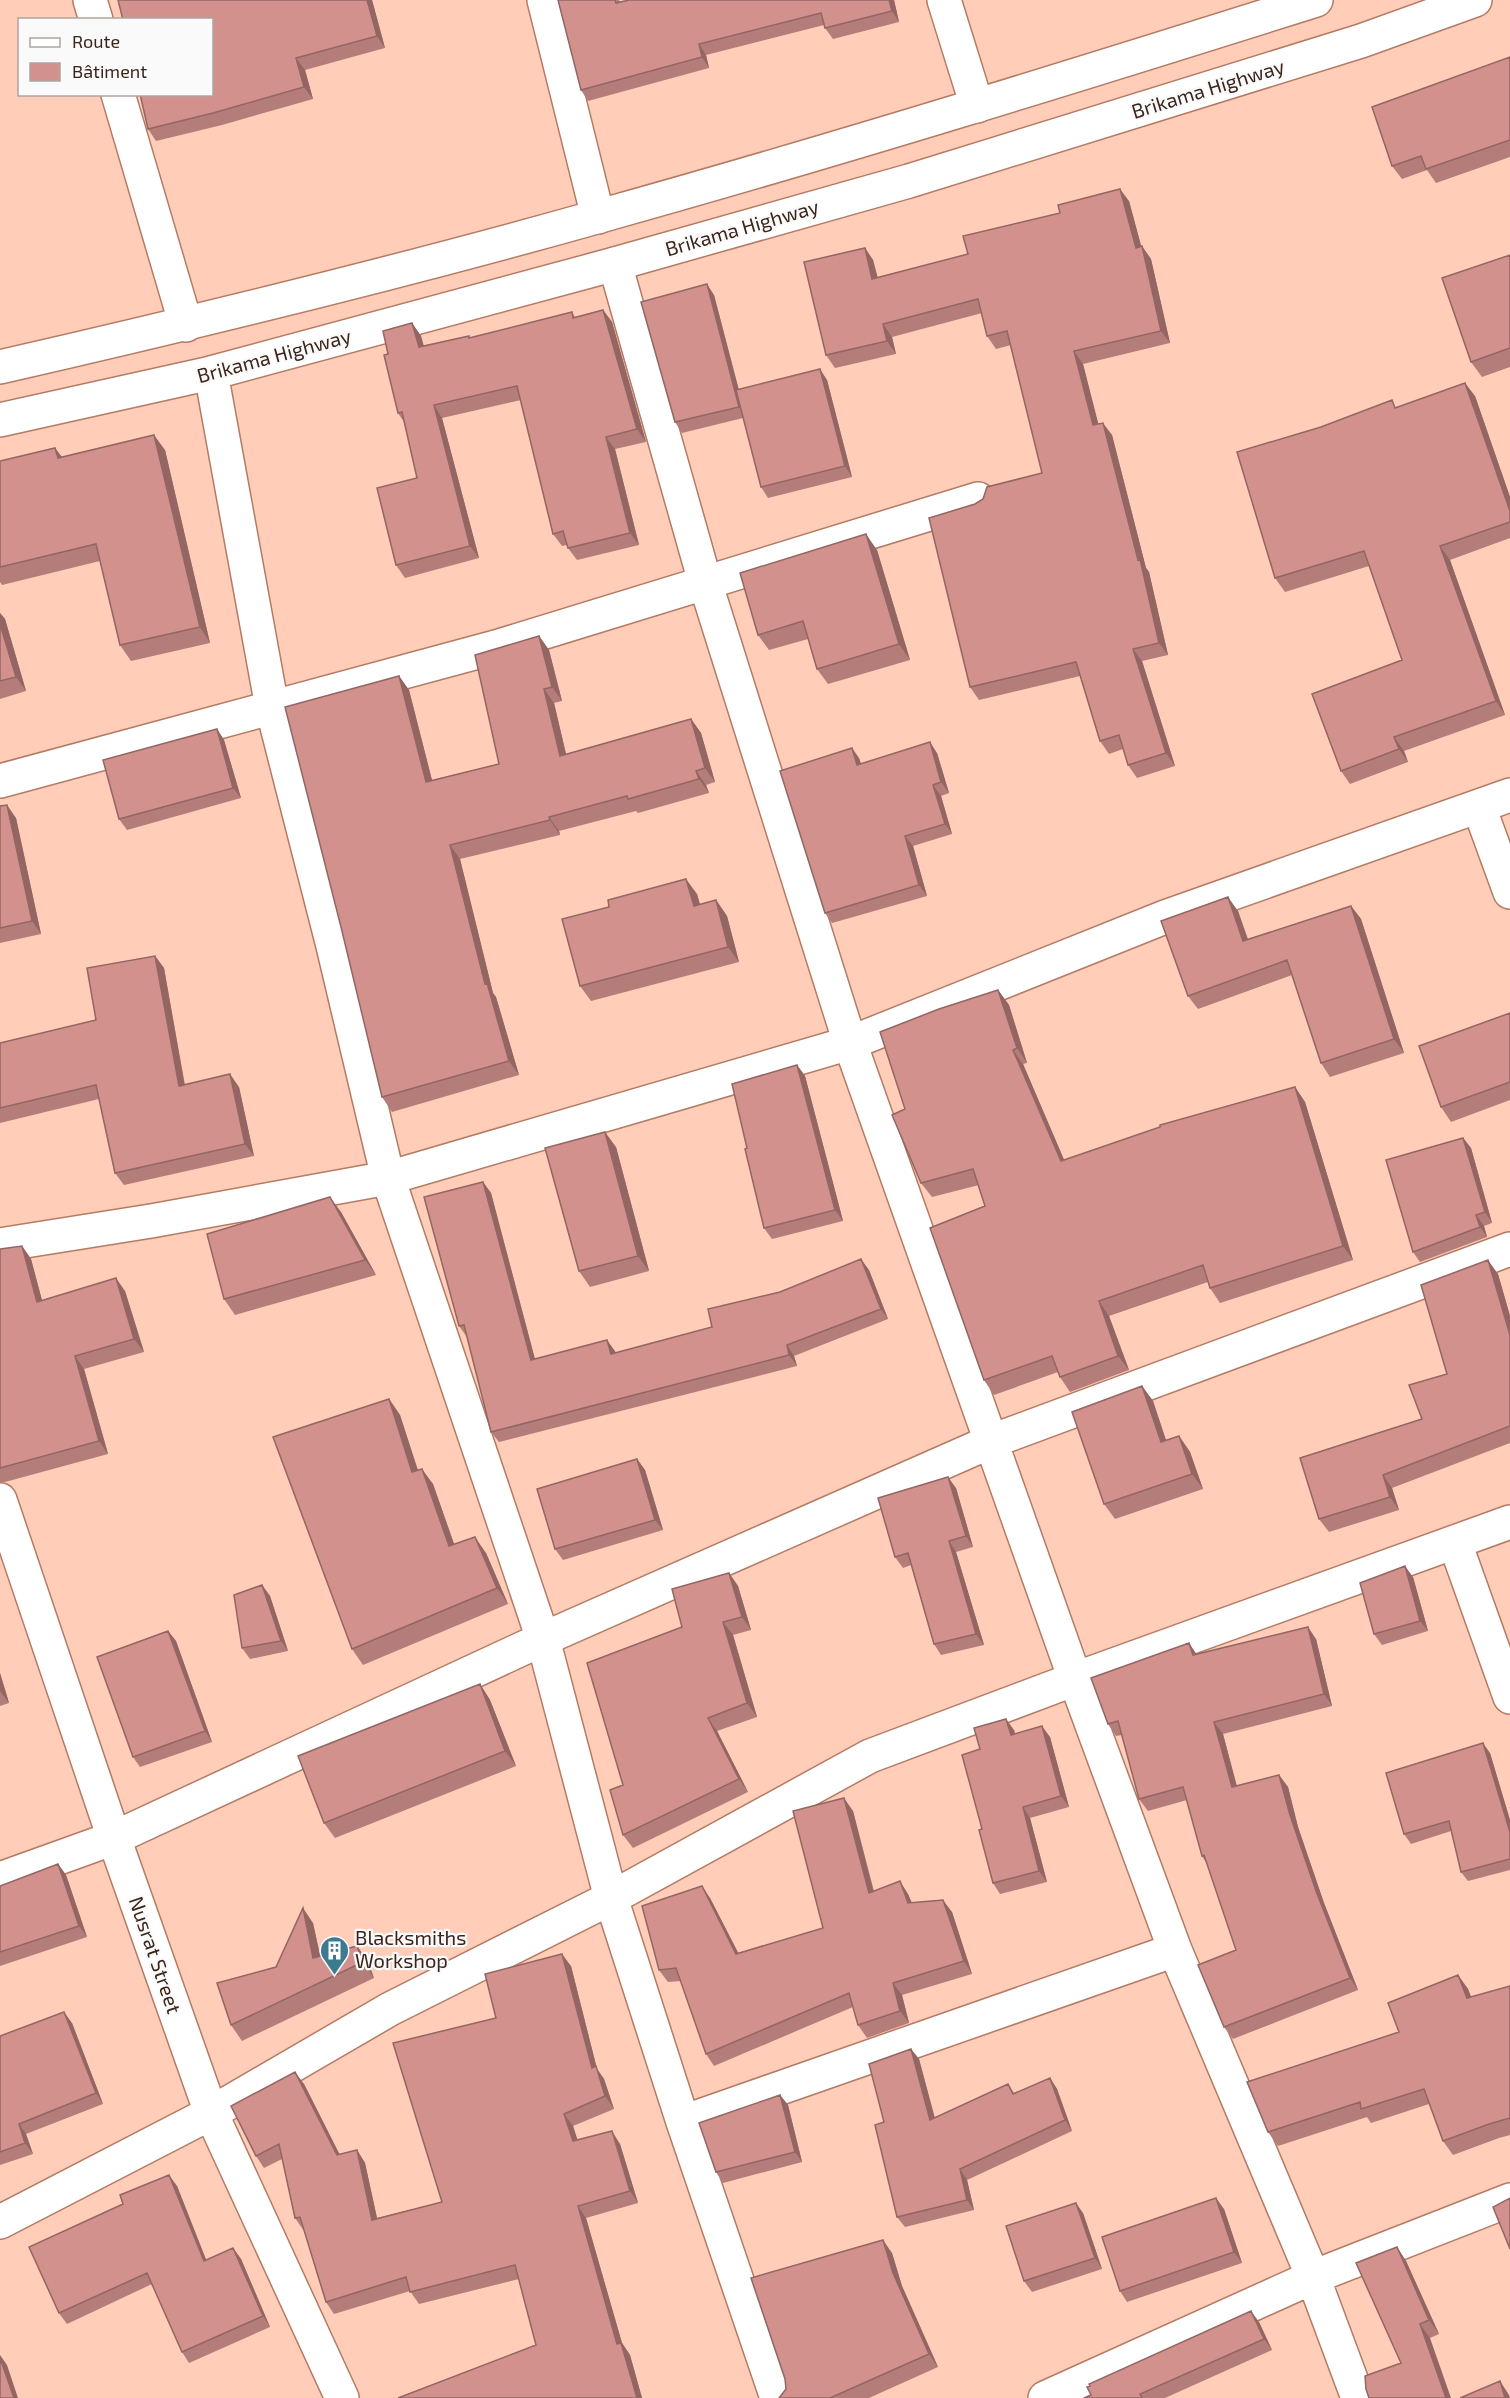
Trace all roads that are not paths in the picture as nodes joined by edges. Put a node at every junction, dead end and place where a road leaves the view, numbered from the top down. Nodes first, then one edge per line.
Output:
1 (90, 0) edge
2 (544, 0) edge
3 (944, 0) edge
4 (1316, 0) edge
5 (1475, 0) edge
6 (95, 18) edge
7 (119, 96) edge
8 (977, 106) junction
9 (598, 217) junction
10 (615, 264) junction
11 (186, 325) junction
12 (0, 367) edge
13 (211, 373) junction
14 (0, 420) edge
15 (978, 499) edge
16 (705, 582) junction
17 (272, 707) junction
18 (0, 781) edge
19 (1510, 795) edge
20 (1479, 807) junction
21 (1510, 892) edge
22 (850, 1043) junction
23 (388, 1178) junction
24 (0, 1245) edge
25 (1510, 1249) edge
26 (992, 1441) junction
27 (0, 1500) edge
28 (1510, 1522) edge
29 (1455, 1543) junction
30 (543, 1638) junction
31 (1075, 1679) junction
32 (1510, 1697) edge
33 (114, 1838) junction
34 (0, 1879) edge
35 (611, 1898) junction
36 (1175, 1950) junction
37 (212, 2113) junction
38 (683, 2122) junction
39 (1510, 2200) edge
40 (0, 2222) edge
41 (1313, 2277) junction
42 (342, 2398) edge
43 (777, 2398) edge
44 (1045, 2398) edge
45 (1358, 2398) edge

1 - 6 main road
2 - 9 main road
3 - 8 main road
4 - 8 main road
5 - 10 main road, Brikama Highway
7 - 11 main road
8 - 9 main road
9 - 11 main road
10 - 13 main road, Brikama Highway
10 - 16 main road
11 - 12 main road
13 - 14 main road, Brikama Highway
13 - 17 main road
15 - 16 main road
16 - 17 main road
16 - 22 main road
17 - 18 main road
17 - 23 main road
19 - 20 main road
20 - 21 main road
20 - 22 main road
22 - 23 main road
22 - 26 main road
23 - 24 main road
23 - 30 main road
25 - 26 main road
26 - 30 main road
26 - 31 main road
27 - 33 main road, Nusrat Street
28 - 29 main road
29 - 31 main road
29 - 32 main road
30 - 33 main road
30 - 35 main road
31 - 35 main road
31 - 36 main road
33 - 34 main road
33 - 37 main road, Nusrat Street
35 - 37 main road
35 - 38 main road
36 - 38 main road
36 - 41 main road
37 - 40 main road
37 - 42 main road, Nusrat Street
38 - 43 main road
39 - 41 main road
41 - 44 main road
41 - 45 main road

